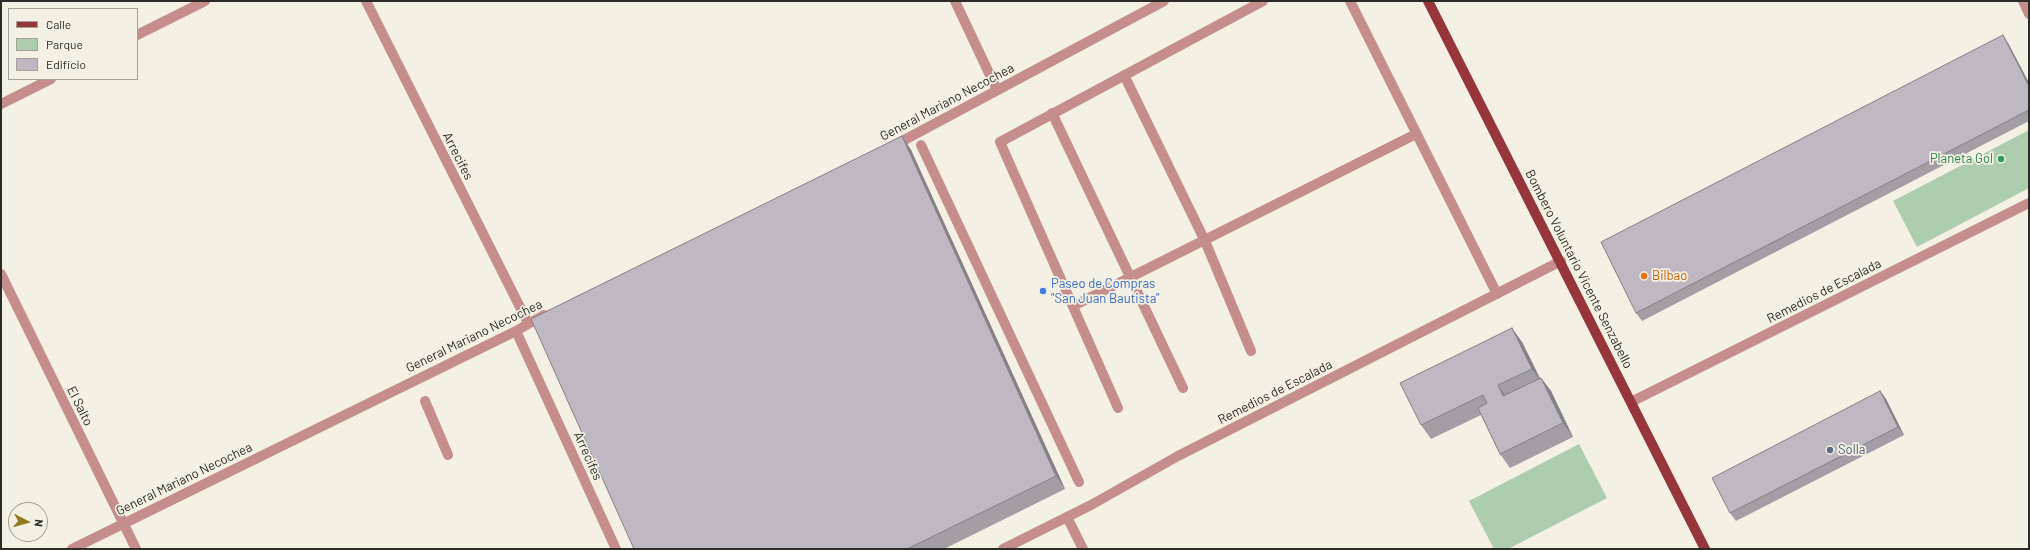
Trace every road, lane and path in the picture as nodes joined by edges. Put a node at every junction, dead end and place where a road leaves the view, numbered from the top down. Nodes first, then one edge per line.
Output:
1 (205, 1) edge
2 (366, 1) edge
3 (955, 1) edge
4 (1164, 1) edge
5 (1263, 1) edge
6 (1350, 1) edge
7 (1428, 1) edge
8 (2023, 1) edge
9 (2029, 14) edge
10 (138, 34) edge
11 (1124, 74) junction
12 (49, 80) edge
13 (997, 90) junction
14 (1, 104) edge
15 (1052, 113) junction
16 (1416, 134) junction
17 (921, 145) dead end
18 (885, 149) edge
19 (2029, 203) edge
20 (1205, 241) junction
21 (1561, 261) junction
22 (1, 274) edge
23 (1131, 279) junction
24 (1497, 294) junction
25 (1073, 306) junction
26 (556, 309) edge
27 (528, 323) junction
28 (516, 331) junction
29 (1251, 351) dead end
30 (1183, 388) dead end
31 (425, 401) dead end
32 (1631, 402) junction
33 (1118, 408) dead end
34 (448, 455) dead end
35 (1079, 482) dead end
36 (1067, 517) junction
37 (124, 523) junction
38 (72, 549) edge
39 (136, 549) edge
40 (616, 549) edge
41 (1003, 549) edge
42 (1083, 549) edge
43 (1705, 549) edge

1 - 10 street
2 - 27 street, Arrecifes
3 - 13 street
4 - 13 street, General Mariano Necochea
5 - 11 street
6 - 16 street
7 - 21 main road, Bombero Voluntario Vicente Senzabello
8 - 9 street
11 - 15 street
11 - 20 street
12 - 14 street
13 - 18 street, General Mariano Necochea
15 - 23 street
15 - 25 street
16 - 20 street
16 - 24 street
17 - 35 street
19 - 32 street, Remedios de Escalada
20 - 23 street
20 - 29 street
21 - 24 street, Remedios de Escalada
21 - 32 main road, Bombero Voluntario Vicente Senzabello
22 - 37 street, El Salto
23 - 25 street
23 - 30 street
24 - 36 street, Remedios de Escalada
25 - 33 street
26 - 27 street, General Mariano Necochea
27 - 28 street, General Mariano Necochea
28 - 37 street, General Mariano Necochea
28 - 40 street, Arrecifes
31 - 34 street
32 - 43 main road, Bombero Voluntario Vicente Senzabello
36 - 41 street, Remedios de Escalada
36 - 42 street
37 - 38 street, General Mariano Necochea
37 - 39 street, El Salto

